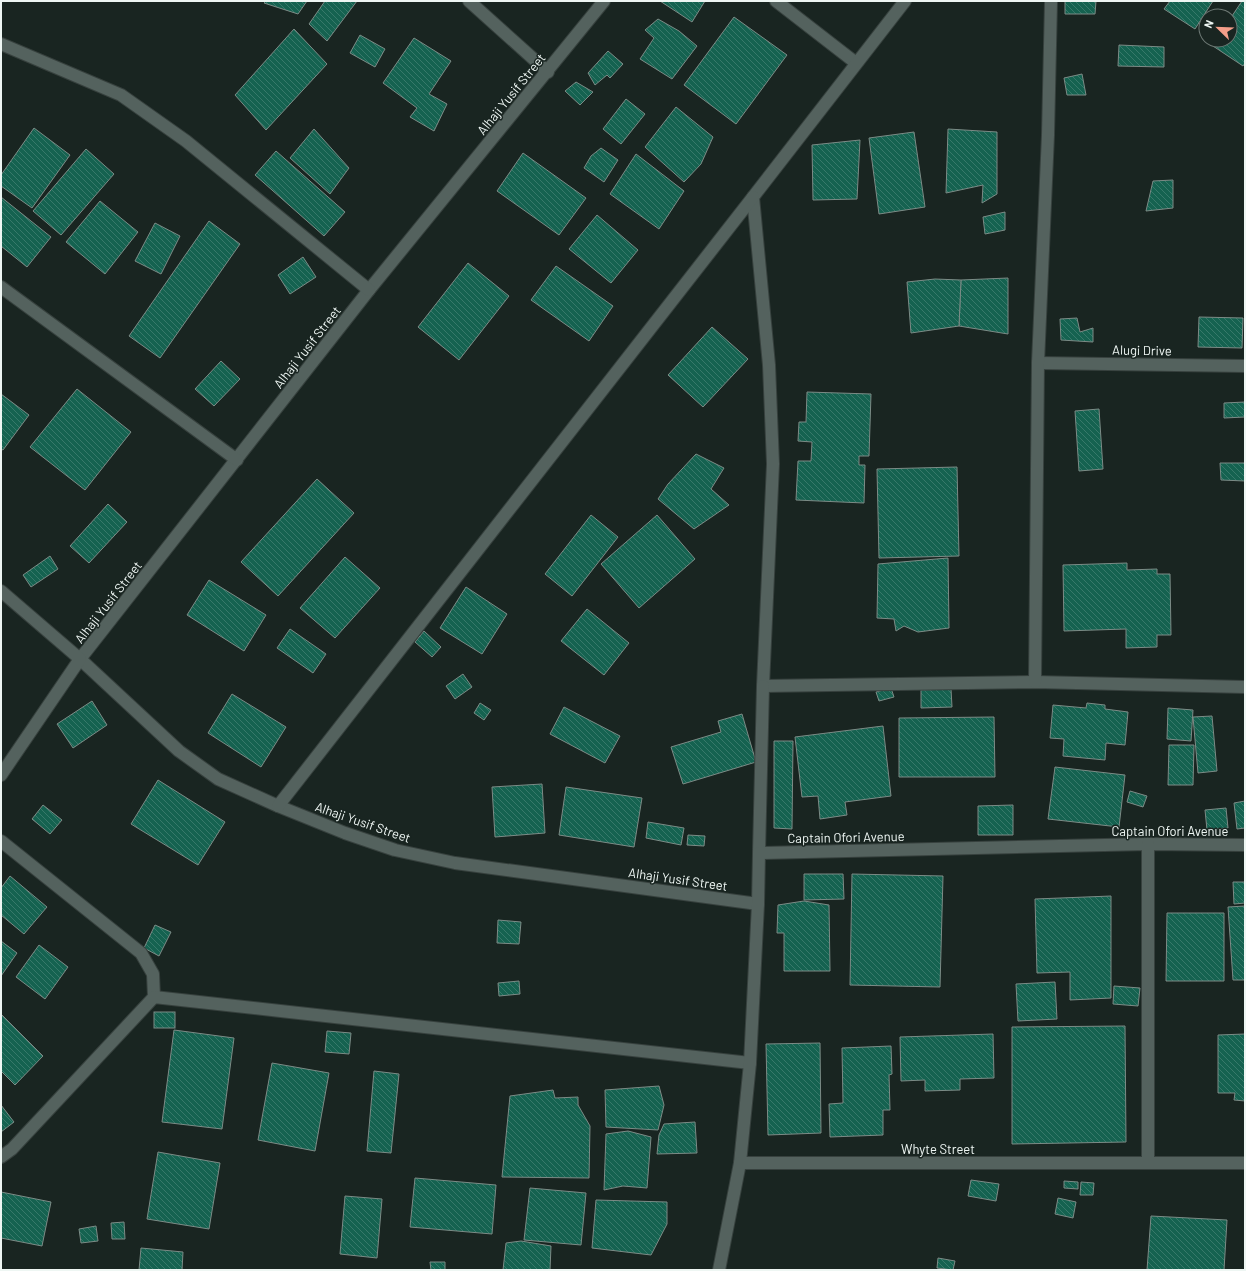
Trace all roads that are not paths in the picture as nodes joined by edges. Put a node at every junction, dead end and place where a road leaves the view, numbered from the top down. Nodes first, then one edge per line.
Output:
1 (469, 1) edge
2 (604, 1) edge
3 (776, 1) edge
4 (905, 1) edge
5 (1051, 1) edge
6 (1, 44) edge
7 (856, 63) junction
8 (548, 72) junction
9 (753, 197) junction
10 (1, 287) edge
11 (369, 290) junction
12 (1038, 363) junction
13 (1245, 366) edge
14 (237, 460) junction
15 (1, 591) edge
16 (80, 659) junction
17 (1035, 682) junction
18 (763, 686) junction
19 (1245, 687) edge
20 (1, 775) edge
21 (278, 806) junction
22 (1, 841) edge
23 (1148, 844) junction
24 (1245, 845) edge
25 (759, 853) junction
26 (758, 904) junction
27 (154, 997) junction
28 (750, 1063) junction
29 (1, 1157) edge
30 (740, 1163) junction
31 (1148, 1163) junction
32 (1245, 1163) edge
33 (719, 1270) edge

1 - 8 street
2 - 8 street, Alhaji Yusif Street
3 - 7 street
4 - 7 street
5 - 12 street
6 - 11 street
7 - 9 street
8 - 11 street, Alhaji Yusif Street
9 - 18 street
9 - 21 street
10 - 14 street
11 - 14 street, Alhaji Yusif Street
12 - 13 street, Alugi Drive
12 - 17 street
14 - 16 street, Alhaji Yusif Street
15 - 16 street
16 - 20 street
16 - 21 street, Alhaji Yusif Street
17 - 18 street
17 - 19 street
18 - 25 street
21 - 26 street, Alhaji Yusif Street
22 - 27 street
23 - 24 street, Captain Ofori Avenue
23 - 25 street, Captain Ofori Avenue
23 - 31 street
25 - 26 street
26 - 28 street
27 - 28 street
27 - 29 street
28 - 30 street
30 - 31 street, Whyte Street
30 - 33 street
31 - 32 street, Whyte Street

